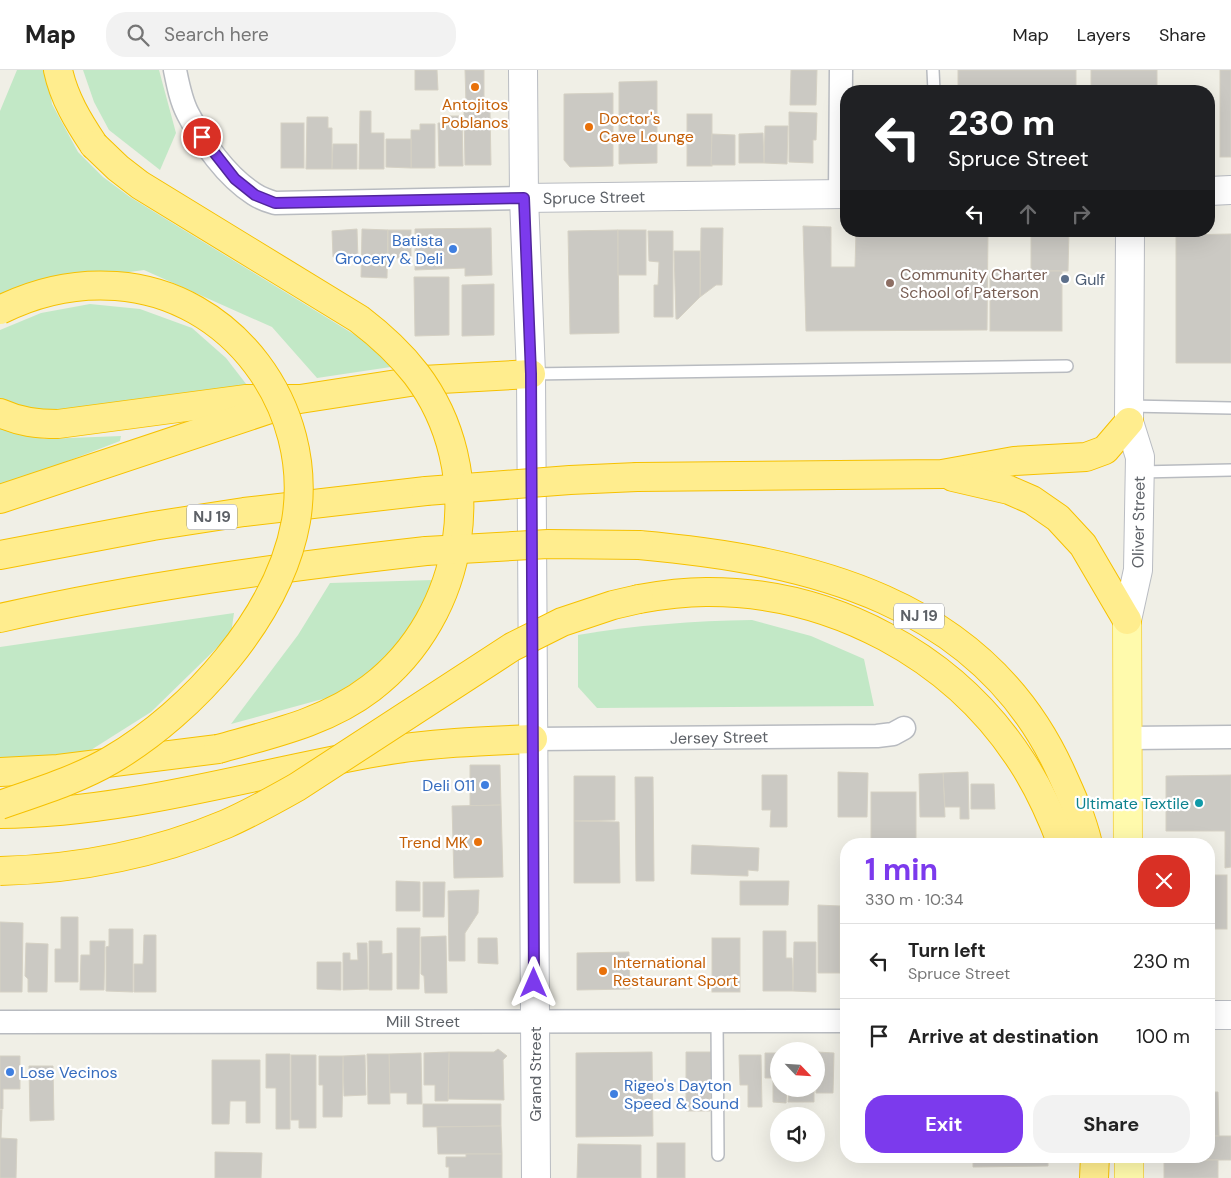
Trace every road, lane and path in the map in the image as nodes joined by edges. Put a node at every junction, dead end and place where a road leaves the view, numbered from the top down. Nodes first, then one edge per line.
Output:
1 (58, 70) edge
2 (175, 70) edge
3 (523, 70) edge
4 (841, 70) edge
5 (933, 70) edge
6 (841, 85) edge
7 (934, 85) edge
8 (1215, 190) edge
9 (1231, 190) edge
10 (840, 194) edge
11 (524, 198) junction
12 (1130, 237) edge
13 (0, 310) edge
14 (1067, 366) dead end
15 (531, 374) junction
16 (300, 398) junction
17 (1231, 408) edge
18 (0, 413) edge
19 (1129, 414) junction
20 (1231, 470) edge
21 (1140, 472) junction
22 (942, 474) junction
23 (0, 499) edge
24 (0, 555) edge
25 (0, 618) edge
26 (1127, 620) junction
27 (904, 728) dead end
28 (1231, 737) edge
29 (1128, 738) junction
30 (533, 739) junction
31 (0, 772) edge
32 (0, 805) edge
33 (0, 814) edge
34 (1059, 838) edge
35 (1086, 838) edge
36 (1128, 838) edge
37 (0, 870) edge
38 (1215, 1015) edge
39 (1231, 1015) edge
40 (535, 1021) junction
41 (717, 1021) junction
42 (840, 1021) edge
43 (0, 1022) edge
44 (718, 1155) dead end
45 (1095, 1163) edge
46 (1129, 1163) edge
47 (536, 1178) edge
48 (1094, 1178) edge
49 (1130, 1178) edge

1 - 31 highway, bridge
2 - 11 street, Spruce Street
3 - 11 main road, Grand Street
4 - 6 street
5 - 7 lane
8 - 9 main road
10 - 11 main road, Spruce Street
11 - 15 main road, Grand Street
12 - 19 main road, Oliver Street
13 - 32 highway, bridge
14 - 15 lane
15 - 16 highway
15 - 30 main road, Grand Street
16 - 18 highway
16 - 23 highway
17 - 19 lane
19 - 21 main road, Oliver Street
19 - 22 highway
20 - 21 lane
21 - 26 main road, Oliver Street
22 - 24 highway, NJ 19, bridge
22 - 26 highway, NJ 19
25 - 35 highway, NJ 19, bridge
26 - 29 main road, Oliver Street / NJ 19
27 - 30 street, Jersey Street
28 - 29 street
29 - 36 main road, Oliver Street / NJ 19
30 - 33 highway
30 - 40 main road, Grand Street
34 - 37 highway, bridge
38 - 39 main road
40 - 41 street, Mill Street
40 - 43 street, Mill Street
40 - 47 main road, Grand Street
41 - 42 street, Mill Street
41 - 44 lane
45 - 48 highway
46 - 49 main road

